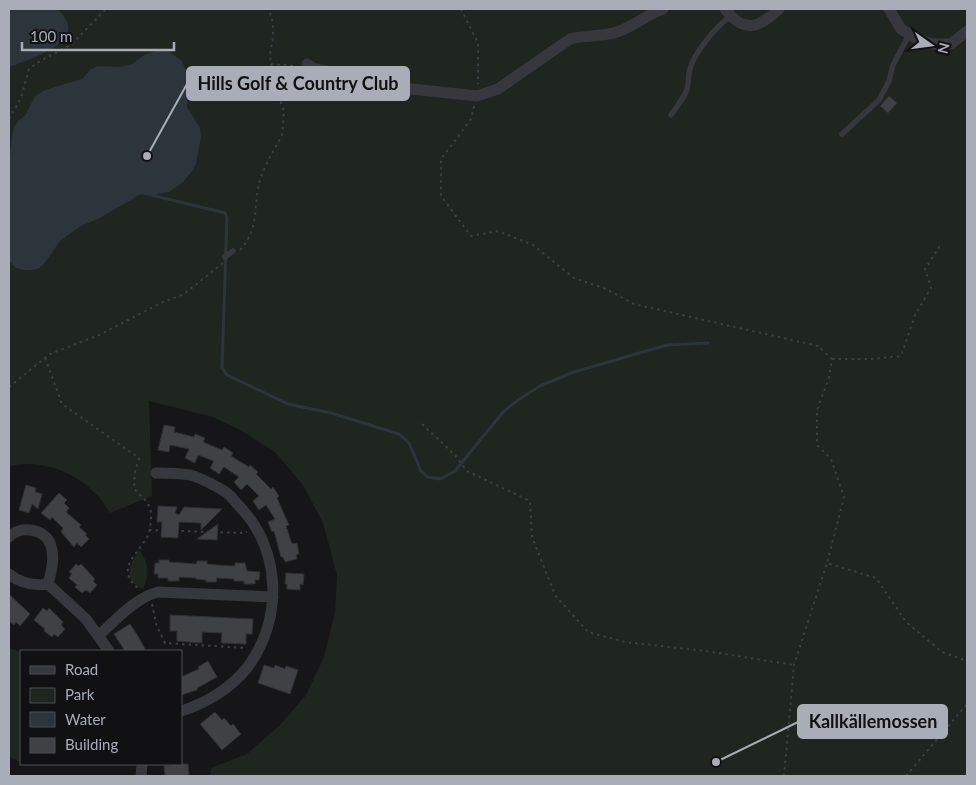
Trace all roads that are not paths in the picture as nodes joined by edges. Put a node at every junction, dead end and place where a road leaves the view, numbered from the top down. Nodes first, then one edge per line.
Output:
1 (663, 9) edge
2 (779, 9) edge
3 (889, 9) edge
4 (728, 13) edge
5 (967, 31) edge
6 (909, 35) junction
7 (307, 64) road end
8 (670, 115) dead end
9 (842, 134) dead end
10 (234, 253) road end
11 (225, 259) road end
12 (156, 473) dead end
13 (9, 537) edge
14 (9, 574) edge
15 (48, 584) junction
16 (273, 597) junction
17 (98, 636) junction
18 (107, 650) edge
19 (182, 711) edge

1 - 7 street
2 - 4 street
3 - 6 street
4 - 8 lane
5 - 6 street
6 - 9 lane
10 - 11 lane
12 - 16 street
13 - 15 street
14 - 15 street
15 - 17 street
16 - 17 street
16 - 19 street
17 - 18 street

